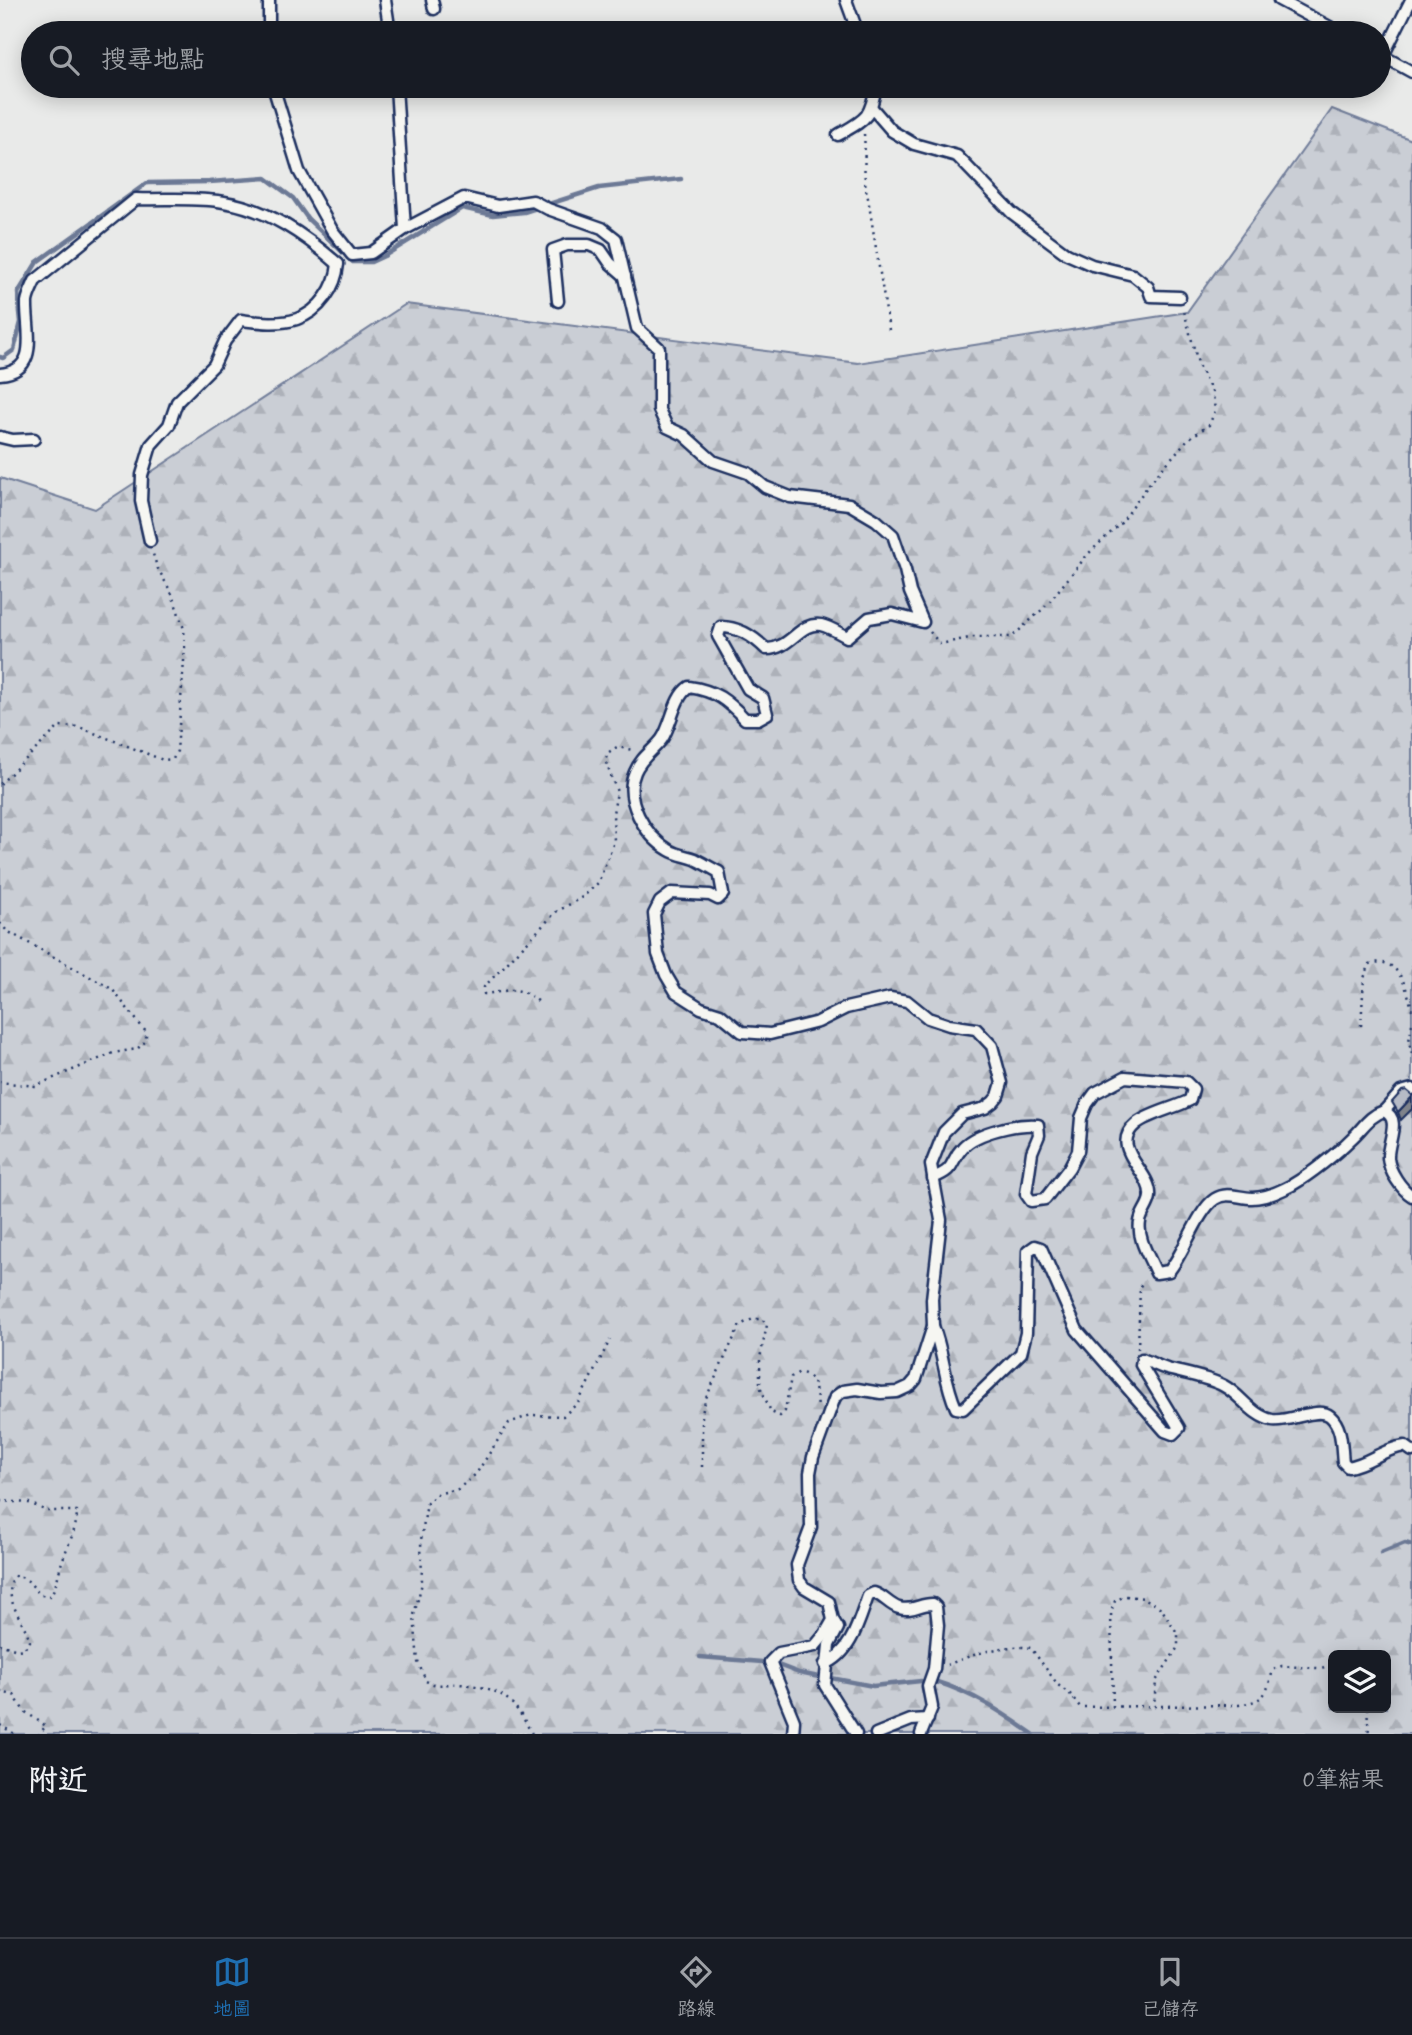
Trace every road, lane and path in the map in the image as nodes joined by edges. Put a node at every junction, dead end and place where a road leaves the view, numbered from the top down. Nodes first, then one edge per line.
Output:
1 (269, 0) edge
2 (385, 0) edge
3 (845, 0) edge
4 (1279, 0) edge
5 (1411, 0) edge
6 (270, 21) edge
7 (388, 21) edge
8 (853, 21) edge
9 (1318, 21) edge
10 (1391, 37) edge
11 (1391, 60) edge
12 (1412, 72) edge
13 (277, 98) edge
14 (397, 98) edge
15 (874, 98) edge
16 (872, 108) junction
17 (863, 120) junction
18 (838, 135) dead end
19 (405, 229) junction
20 (352, 255) junction
21 (338, 264) junction
22 (626, 276) junction
23 (1180, 297) joint
24 (558, 301) dead end
25 (889, 330) dead end
26 (0, 374) edge
27 (0, 437) edge
28 (34, 439) dead end
29 (150, 541) joint
30 (923, 622) junction
31 (647, 752) junction
32 (0, 784) edge
33 (0, 923) edge
34 (538, 1000) dead end
35 (1412, 1010) edge
36 (1412, 1024) edge
37 (1361, 1026) dead end
38 (1412, 1057) edge
39 (0, 1082) edge
40 (1412, 1089) edge
41 (1384, 1111) junction
42 (933, 1178) junction
43 (1412, 1196) edge
44 (1156, 1273) junction
45 (933, 1326) junction
46 (610, 1339) dead end
47 (1142, 1359) junction
48 (825, 1426) junction
49 (1412, 1451) edge
50 (702, 1467) dead end
51 (0, 1501) edge
52 (832, 1620) junction
53 (0, 1644) edge
54 (825, 1664) junction
55 (1328, 1669) edge
56 (934, 1670) junction
57 (0, 1692) edge
58 (1154, 1706) junction
59 (1113, 1707) junction
60 (1367, 1713) edge
61 (928, 1719) junction
62 (0, 1725) edge
63 (15, 1734) edge
64 (39, 1734) edge
65 (532, 1734) edge
66 (793, 1734) edge
67 (856, 1734) edge
68 (876, 1734) edge
69 (920, 1734) edge
70 (1369, 1734) edge

1 - 6 lane
2 - 7 lane
3 - 8 lane
4 - 9 lane
5 - 10 lane
11 - 12 lane
13 - 20 lane
14 - 19 lane
15 - 16 lane
16 - 17 lane
16 - 23 lane
17 - 18 lane
17 - 25 path
19 - 20 lane
19 - 22 lane
20 - 21 lane
21 - 26 lane
21 - 29 lane
22 - 24 lane
22 - 30 lane
23 - 30 path
27 - 28 lane
29 - 32 path
30 - 31 lane
31 - 34 path
31 - 42 lane
33 - 39 path
35 - 37 path
36 - 38 path
40 - 41 lane
41 - 43 lane
41 - 44 lane
42 - 44 lane
42 - 45 lane
44 - 47 path
45 - 47 lane
45 - 48 lane
46 - 65 path
47 - 49 lane
48 - 50 path
48 - 52 lane
51 - 53 path
52 - 54 lane
52 - 66 lane
54 - 56 lane
54 - 67 lane
55 - 58 path
56 - 59 path
56 - 61 lane
57 - 64 path
58 - 59 path
58 - 59 path
60 - 70 path
61 - 68 lane
61 - 69 lane
62 - 63 path

